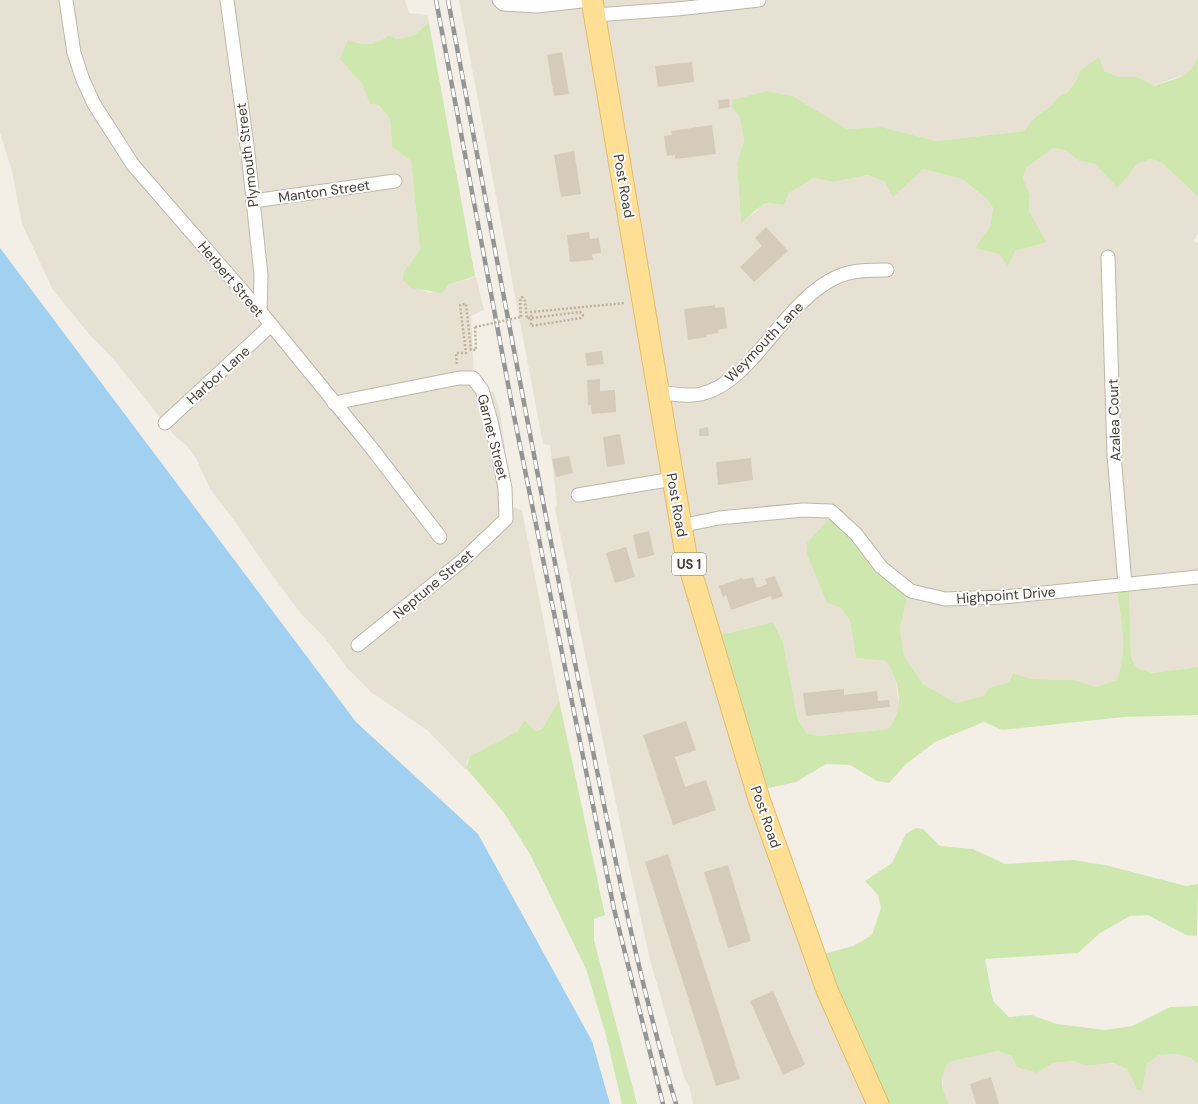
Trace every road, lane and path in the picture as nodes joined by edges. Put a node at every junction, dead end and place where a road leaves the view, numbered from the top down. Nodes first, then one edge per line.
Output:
1 (66, 0) edge
2 (227, 0) edge
3 (499, 0) edge
4 (759, 0) edge
5 (592, 5) edge
6 (395, 180) dead end
7 (253, 201) junction
8 (1108, 256) dead end
9 (887, 270) dead end
10 (643, 301) junction
11 (260, 311) junction
12 (270, 326) junction
13 (459, 378) junction
14 (659, 392) junction
15 (334, 403) junction
16 (165, 423) dead end
17 (673, 479) junction
18 (578, 495) dead end
19 (506, 520) joint
20 (680, 526) junction
21 (440, 537) dead end
22 (1198, 577) edge
23 (1125, 584) junction
24 (358, 645) dead end
25 (878, 1104) edge

1 - 11 street, Herbert Street
2 - 7 street, Plymouth Street
3 - 5 street
4 - 5 street
5 - 10 main road, Post Road / US 1
6 - 7 street, Manton Street
7 - 11 street, Plymouth Street
8 - 23 street, Azalea Court
9 - 14 street, Weymouth Lane
10 - 13 path, bridge
10 - 14 main road, Post Road / US 1
11 - 12 street, Herbert Street
12 - 15 street, Herbert Street
12 - 16 street, Harbor Lane
13 - 15 street, Garnet Street
13 - 19 street, Garnet Street
14 - 17 main road, Post Road / US 1
15 - 21 street, Herbert Street
17 - 18 street
17 - 20 main road, Post Road / US 1
19 - 24 street, Neptune Street
20 - 23 street, Highpoint Drive
20 - 25 main road, Post Road / US 1
22 - 23 street, Highpoint Drive

